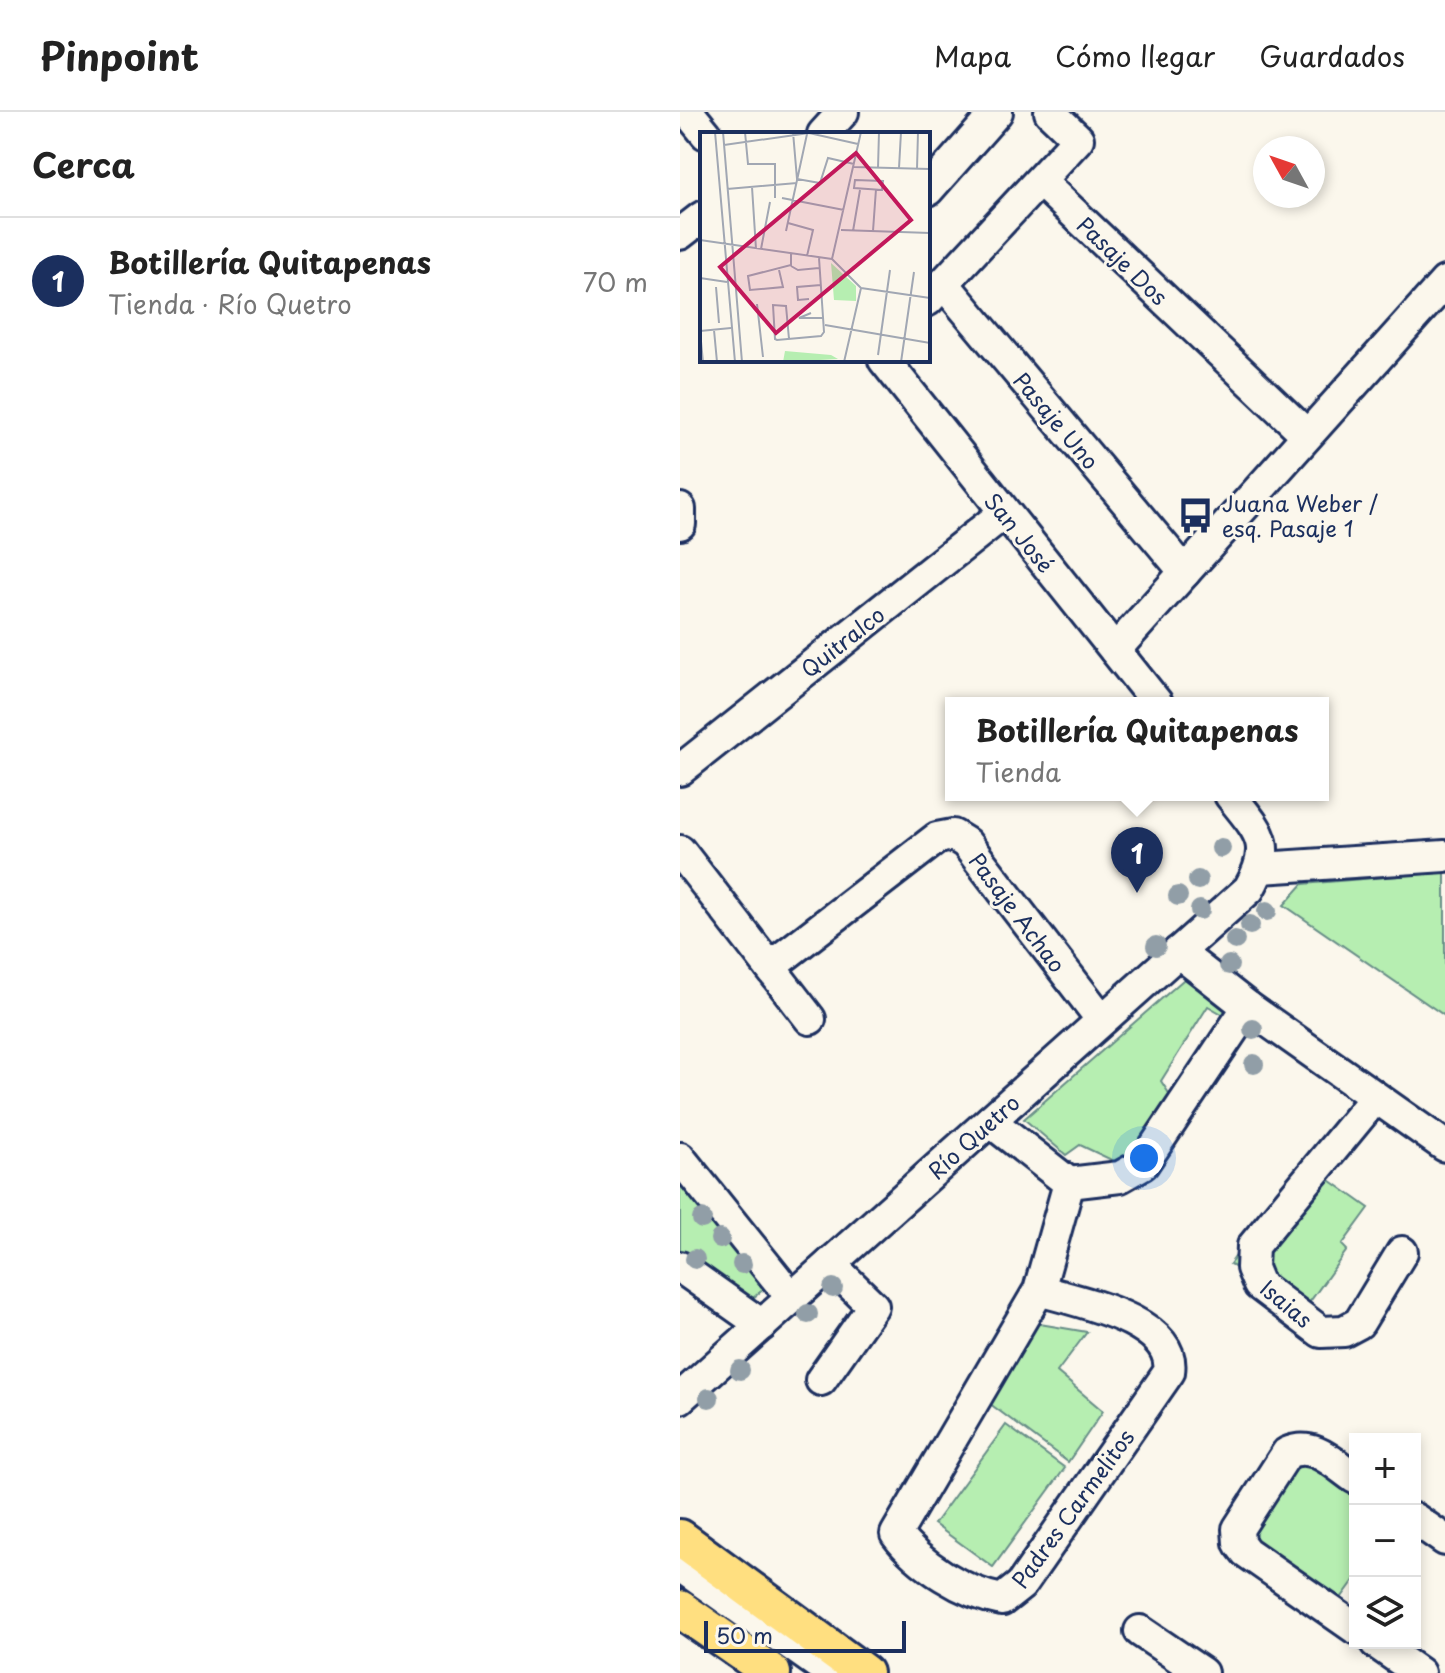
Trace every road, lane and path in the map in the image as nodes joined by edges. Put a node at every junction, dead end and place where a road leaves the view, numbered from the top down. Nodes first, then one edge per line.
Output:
1 (688, 112) edge
2 (843, 112) edge
3 (997, 112) edge
4 (1050, 112) edge
5 (704, 132) edge
6 (825, 132) edge
7 (1040, 181) junction
8 (930, 188) edge
9 (700, 219) edge
10 (680, 234) edge
11 (1445, 282) edge
12 (936, 292) edge
13 (886, 362) edge
14 (1307, 435) junction
15 (680, 509) edge
16 (1004, 513) junction
17 (680, 524) edge
18 (1185, 572) junction
19 (1115, 650) junction
20 (1152, 697) edge
21 (680, 770) edge
22 (1234, 801) edge
23 (680, 851) edge
24 (1445, 856) edge
25 (1261, 868) junction
26 (1178, 952) junction
27 (770, 967) junction
28 (1248, 1007) junction
29 (810, 1019) dead end
30 (1102, 1020) junction
31 (1375, 1098) junction
32 (990, 1121) junction
33 (1445, 1146) edge
34 (680, 1158) edge
35 (1069, 1183) junction
36 (1402, 1252) dead end
37 (830, 1264) junction
38 (680, 1267) edge
39 (1039, 1290) junction
40 (792, 1298) junction
41 (762, 1325) junction
42 (821, 1380) dead end
43 (680, 1398) edge
44 (1349, 1474) edge
45 (1421, 1523) edge
46 (680, 1538) edge
47 (1445, 1540) edge
48 (680, 1566) edge
49 (680, 1583) edge
50 (680, 1609) edge
51 (1349, 1624) edge
52 (1140, 1631) dead end
53 (1385, 1649) edge
54 (772, 1673) edge
55 (806, 1673) edge
56 (831, 1673) edge
57 (864, 1673) edge
58 (1202, 1673) edge
59 (1419, 1673) edge

1 - 5 street
2 - 6 street
3 - 8 street
4 - 7 street
7 - 12 street
7 - 14 street, Pasaje Dos
9 - 10 street
11 - 14 street
12 - 18 street, Pasaje Uno
13 - 16 street, San José
14 - 18 street
15 - 17 street
16 - 19 street, San José
16 - 21 street, Quitralco
18 - 19 street
19 - 20 street, San José
22 - 25 street
23 - 27 street
24 - 25 street
25 - 26 street, Río Quetro
26 - 28 street
26 - 30 street, Río Quetro
27 - 29 street
27 - 30 street, Pasaje Achao
28 - 31 street
28 - 35 street
30 - 32 street, Río Quetro
31 - 33 street
31 - 36 street, Isaias
32 - 35 street
32 - 37 street, Río Quetro
34 - 40 street
35 - 39 street, Padres Carmelitos
37 - 40 street, Río Quetro
37 - 42 street
38 - 41 street
39 - 39 street, Padres Carmelitos
40 - 41 street, Río Quetro
41 - 43 street, Río Quetro
44 - 51 street
45 - 47 street
46 - 57 main road
48 - 56 street
49 - 55 street
50 - 54 main road
52 - 58 street
53 - 59 street

